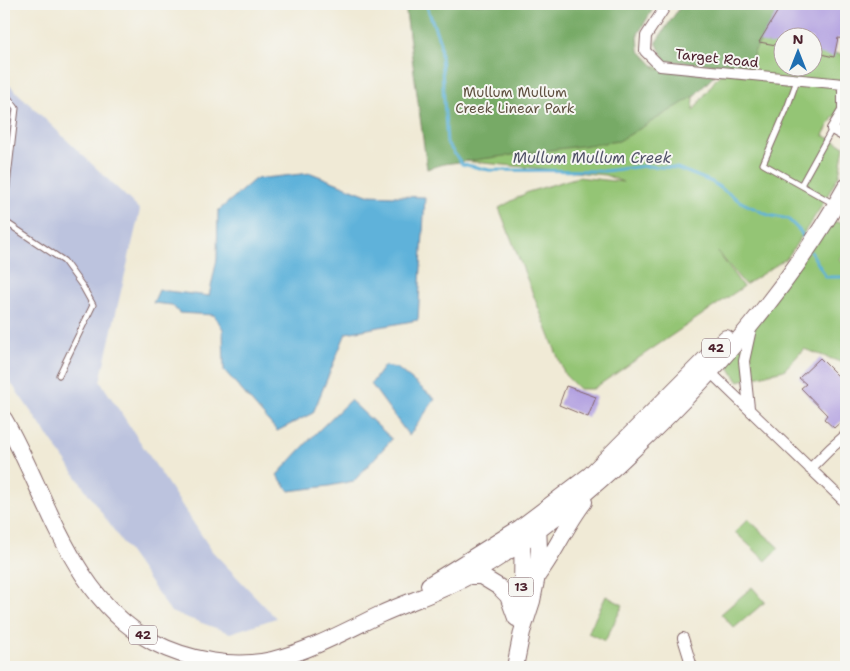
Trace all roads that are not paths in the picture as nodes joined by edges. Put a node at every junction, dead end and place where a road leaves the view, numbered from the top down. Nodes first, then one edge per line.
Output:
1 (667, 4) edge
2 (797, 79) junction
3 (4, 92) edge
4 (832, 129) junction
5 (846, 136) edge
6 (801, 185) junction
7 (846, 187) edge
8 (841, 205) edge
9 (4, 211) edge
10 (4, 221) edge
11 (771, 299) junction
12 (752, 323) junction
13 (706, 368) junction
14 (60, 375) dead end
15 (749, 408) junction
16 (4, 419) edge
17 (846, 435) edge
18 (810, 469) junction
19 (601, 481) junction
20 (846, 503) edge
21 (538, 523) junction
22 (521, 535) junction
23 (469, 576) junction
24 (537, 576) junction
25 (388, 611) junction
26 (522, 632) junction
27 (683, 638) dead end
28 (515, 667) edge
29 (692, 667) edge

1 - 2 street, Target Road
2 - 4 street, Target Road
2 - 6 lane
3 - 9 lane
4 - 5 street
4 - 6 lane
6 - 8 lane
7 - 8 main road, 42
8 - 11 main road, 42
10 - 14 lane
11 - 12 main road, 42
11 - 13 main road, 42
12 - 13 main road, 42
12 - 15 street
13 - 15 street
13 - 19 main road, 42
13 - 21 main road, 42
15 - 18 street
16 - 25 main road, 42
17 - 18 street
18 - 20 street
19 - 21 main road, 42
19 - 24 main road
21 - 22 main road, 42
21 - 24 main road, 13
22 - 23 main road, 42
22 - 25 main road, 42
22 - 26 main road, 13
23 - 25 main road, 42
23 - 26 main road
24 - 26 main road, 13
26 - 28 main road, 13
27 - 29 street

